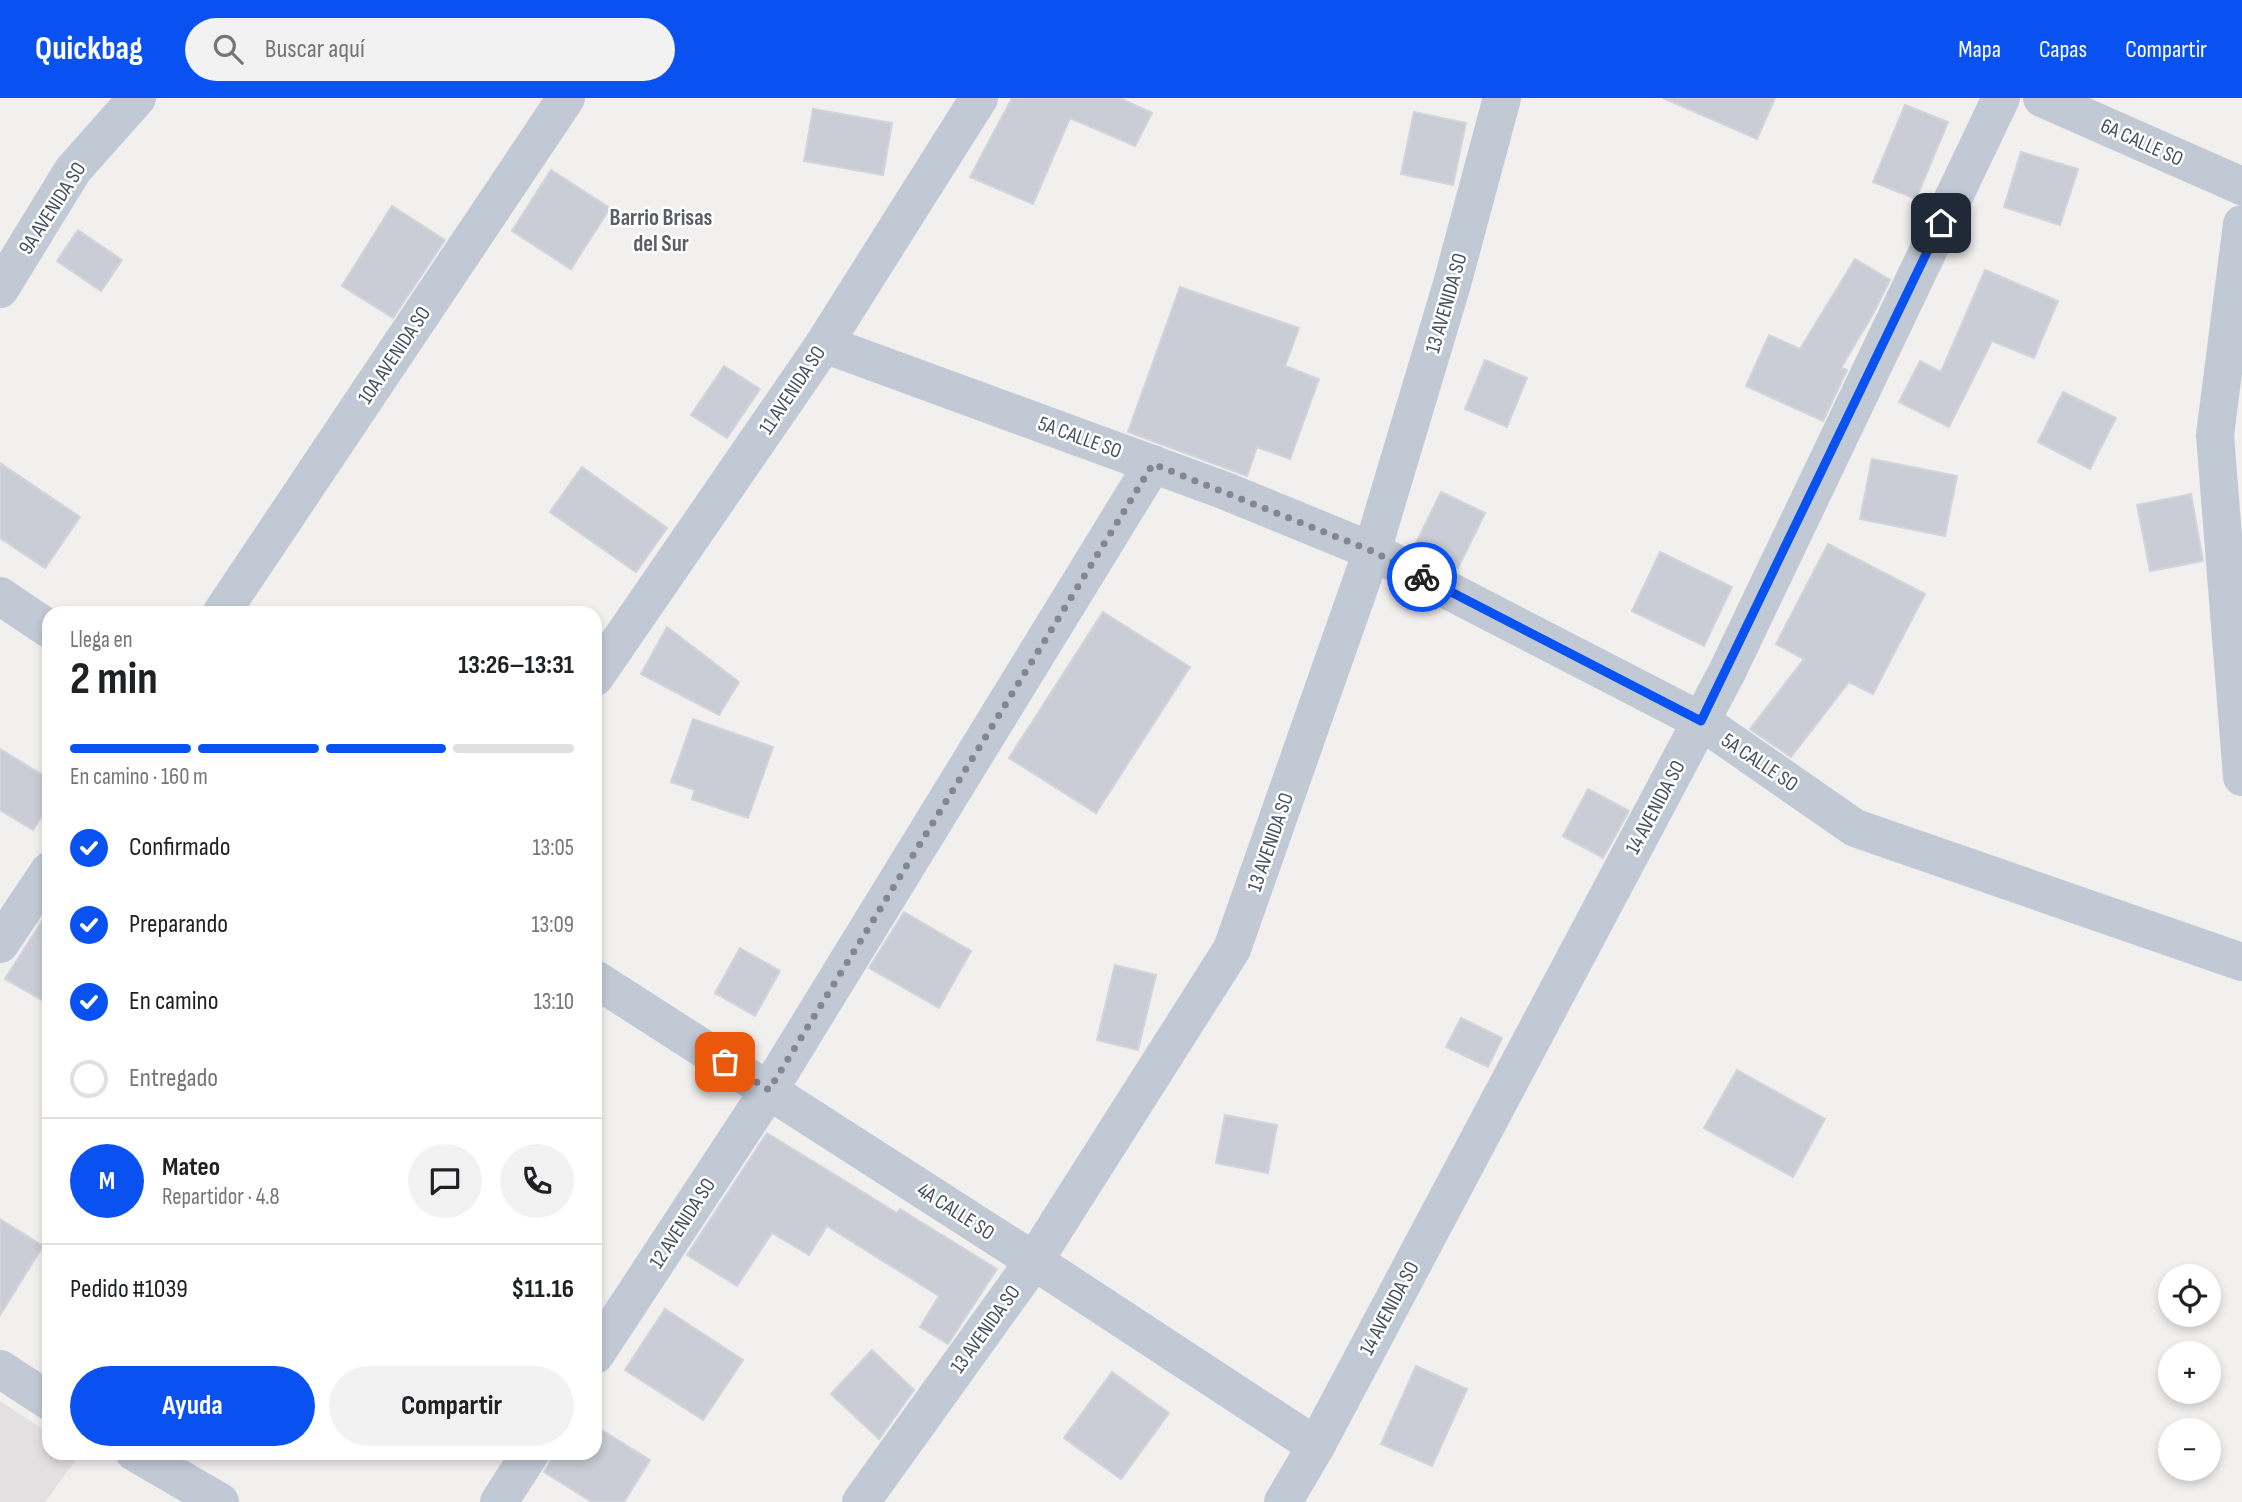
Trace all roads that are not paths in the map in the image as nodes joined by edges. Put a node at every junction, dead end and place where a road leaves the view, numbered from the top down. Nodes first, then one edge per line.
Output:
1 (137, 98) edge
2 (566, 98) edge
3 (979, 98) edge
4 (1502, 98) edge
5 (2001, 98) edge
6 (2042, 98) edge
7 (2242, 186) edge
8 (2242, 223) edge
9 (0, 289) edge
10 (824, 344) junction
11 (1153, 464) junction
12 (1372, 551) junction
13 (0, 596) edge
14 (226, 606) edge
15 (42, 624) edge
16 (602, 667) edge
17 (1701, 721) junction
18 (2242, 778) edge
19 (42, 881) edge
20 (0, 944) edge
21 (2242, 962) edge
22 (602, 983) edge
23 (769, 1090) junction
24 (1034, 1261) junction
25 (602, 1344) edge
26 (0, 1369) edge
27 (42, 1396) edge
28 (1316, 1446) junction
29 (148, 1460) edge
30 (526, 1460) edge
31 (220, 1502) edge
32 (499, 1502) edge
33 (861, 1502) edge
34 (1283, 1502) edge

1 - 9 street, 9A AVENIDA SO
2 - 14 street, 10A AVENIDA SO
3 - 10 street, 11 AVENIDA SO
4 - 12 street, 13 AVENIDA SO
5 - 17 street, 14 AVENIDA SO
6 - 7 street, 6A CALLE SO
8 - 18 street
10 - 11 street, 5A CALLE SO
10 - 16 street, 11 AVENIDA SO
11 - 12 street, 5A CALLE SO
11 - 23 street, 12 AVENIDA SO
12 - 17 street, 5A CALLE SO
12 - 24 street, 13 AVENIDA SO
13 - 15 street
17 - 21 street, 5A CALLE SO
17 - 28 street, 14 AVENIDA SO
19 - 20 street
22 - 23 street, 4A CALLE SO
23 - 24 street, 4A CALLE SO
23 - 25 street, 12 AVENIDA SO
24 - 28 street, 4A CALLE SO
24 - 33 street, 13 AVENIDA SO
26 - 27 street
28 - 34 street, 14 AVENIDA SO
29 - 31 street
30 - 32 street

